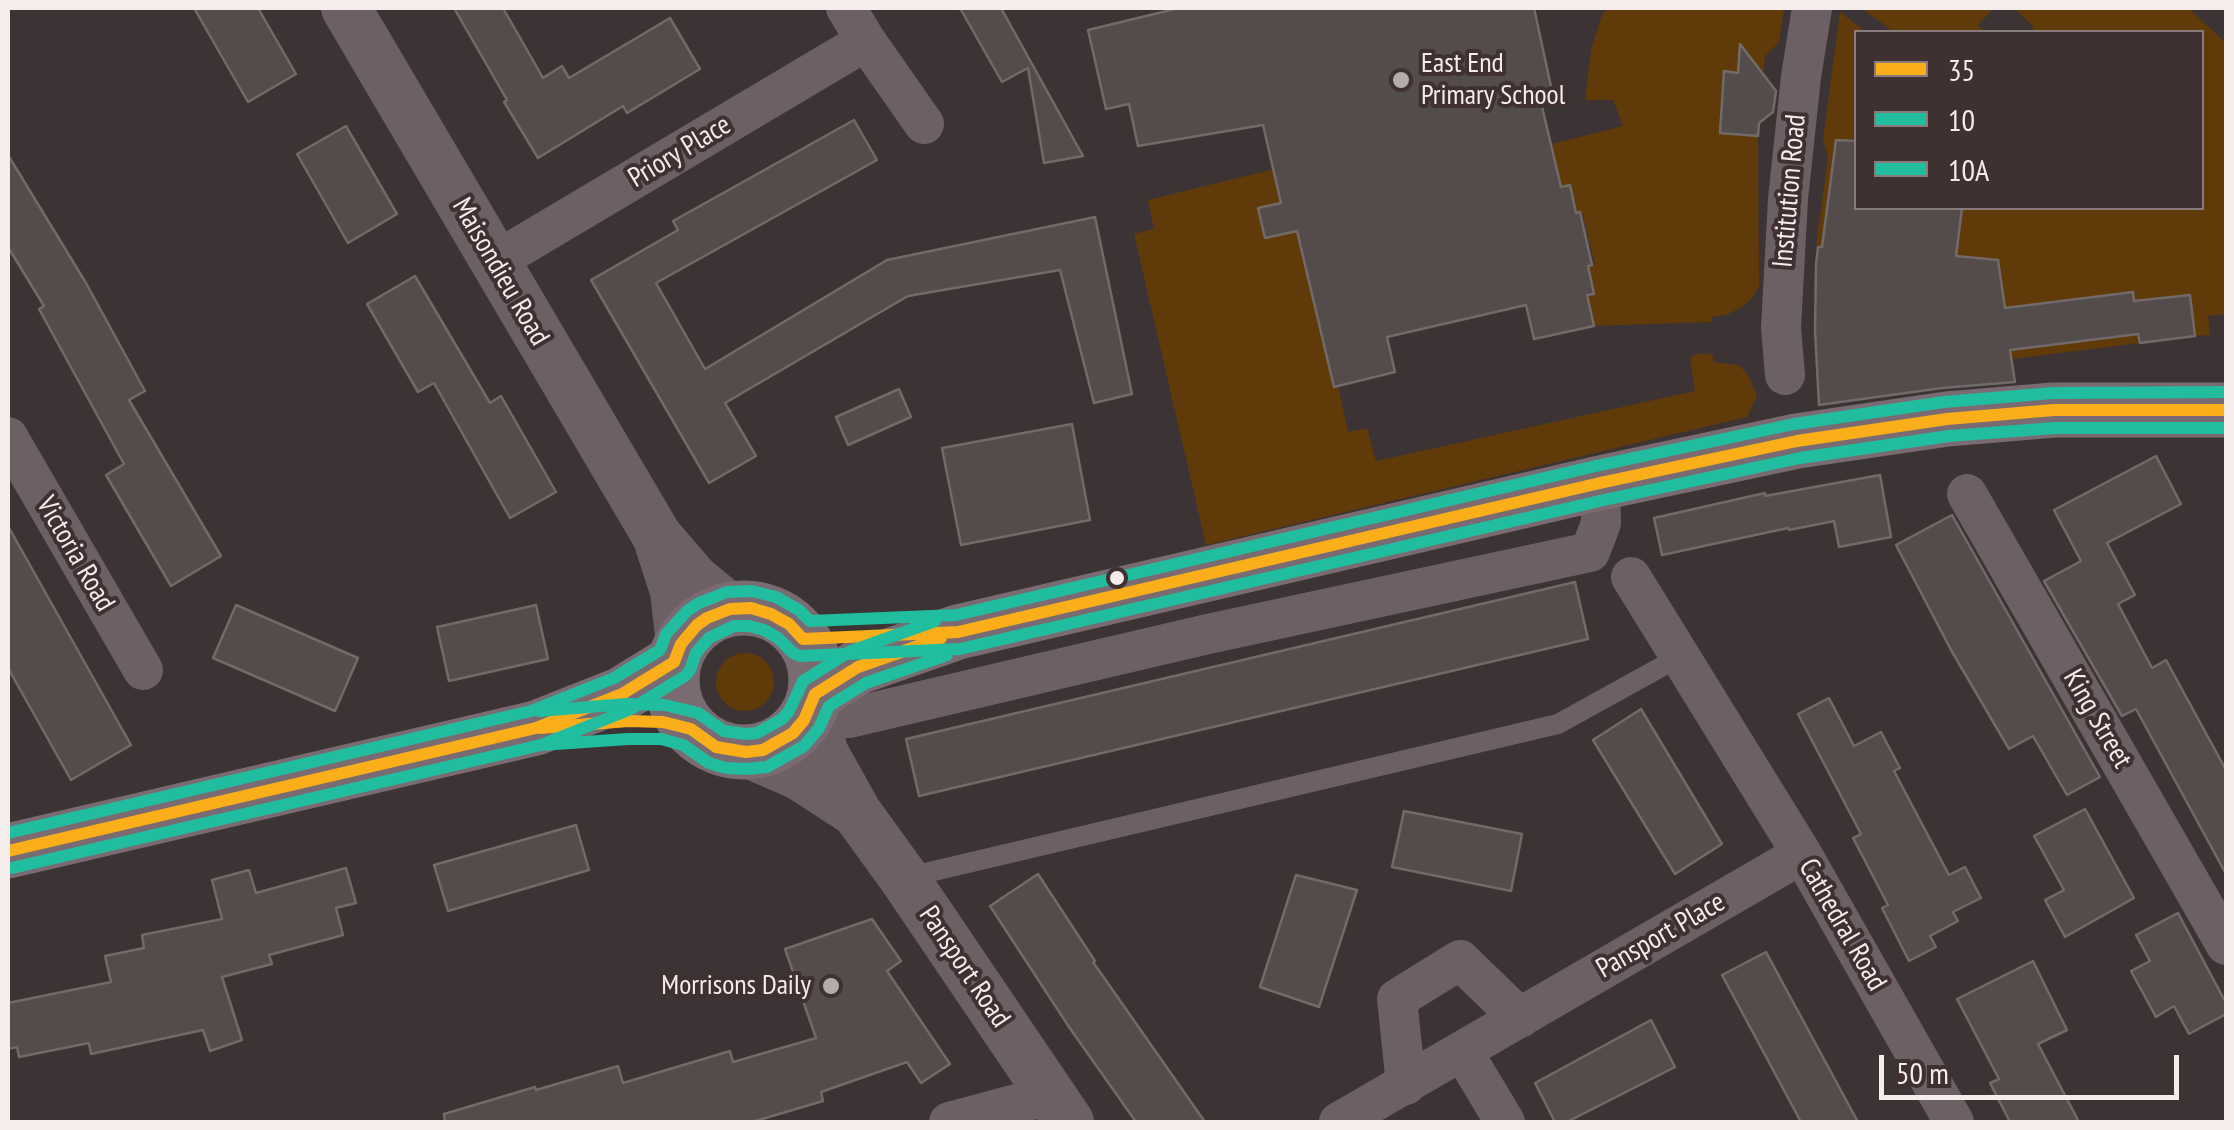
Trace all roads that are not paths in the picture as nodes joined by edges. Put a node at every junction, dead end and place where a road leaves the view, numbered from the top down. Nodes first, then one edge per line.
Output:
1 (346, 8) edge
2 (1812, 8) edge
3 (856, 24) edge
4 (924, 124) dead end
5 (494, 262) junction
6 (1785, 375) dead end
7 (2226, 410) edge
8 (8, 437) edge
9 (1600, 482) junction
10 (1967, 494) dead end
11 (657, 536) junction
12 (1631, 577) dead end
13 (730, 609) junction
14 (958, 632) junction
15 (803, 639) junction
16 (678, 653) junction
17 (1681, 656) junction
18 (143, 670) dead end
19 (814, 705) junction
20 (536, 728) junction
21 (691, 729) junction
22 (746, 752) junction
23 (857, 812) junction
24 (8, 851) edge
25 (1802, 854) junction
26 (904, 878) junction
27 (2226, 945) edge
28 (1520, 1018) junction
29 (1463, 1052) junction
30 (1406, 1085) junction
31 (1060, 1109) edge
32 (949, 1122) edge
33 (1339, 1122) edge
34 (1506, 1122) edge
35 (1954, 1122) edge

1 - 5 street, Maisondieu Road
2 - 6 street, Institution Road
3 - 4 street, Priory Place
3 - 5 street, Priory Place
5 - 11 street, Maisondieu Road
7 - 9 highway
8 - 18 street, Victoria Road
9 - 14 highway
9 - 19 street
10 - 27 street, King Street
11 - 13 street
11 - 16 street
12 - 17 street, Cathedral Road
13 - 15 highway
13 - 16 highway
14 - 15 highway
14 - 19 highway
15 - 19 highway
16 - 20 highway
16 - 21 highway
17 - 25 street, Cathedral Road
17 - 26 lane
19 - 22 highway
19 - 23 street, Pansport Road
20 - 21 highway
20 - 24 highway
21 - 22 highway
22 - 23 street
23 - 26 street, Pansport Road
25 - 28 street, Pansport Place
25 - 35 street, Cathedral Road
26 - 31 street, Pansport Road
28 - 29 street, Pansport Place
28 - 30 street
29 - 30 street, Pansport Place
29 - 34 street
30 - 33 street, Pansport Place
31 - 32 street

